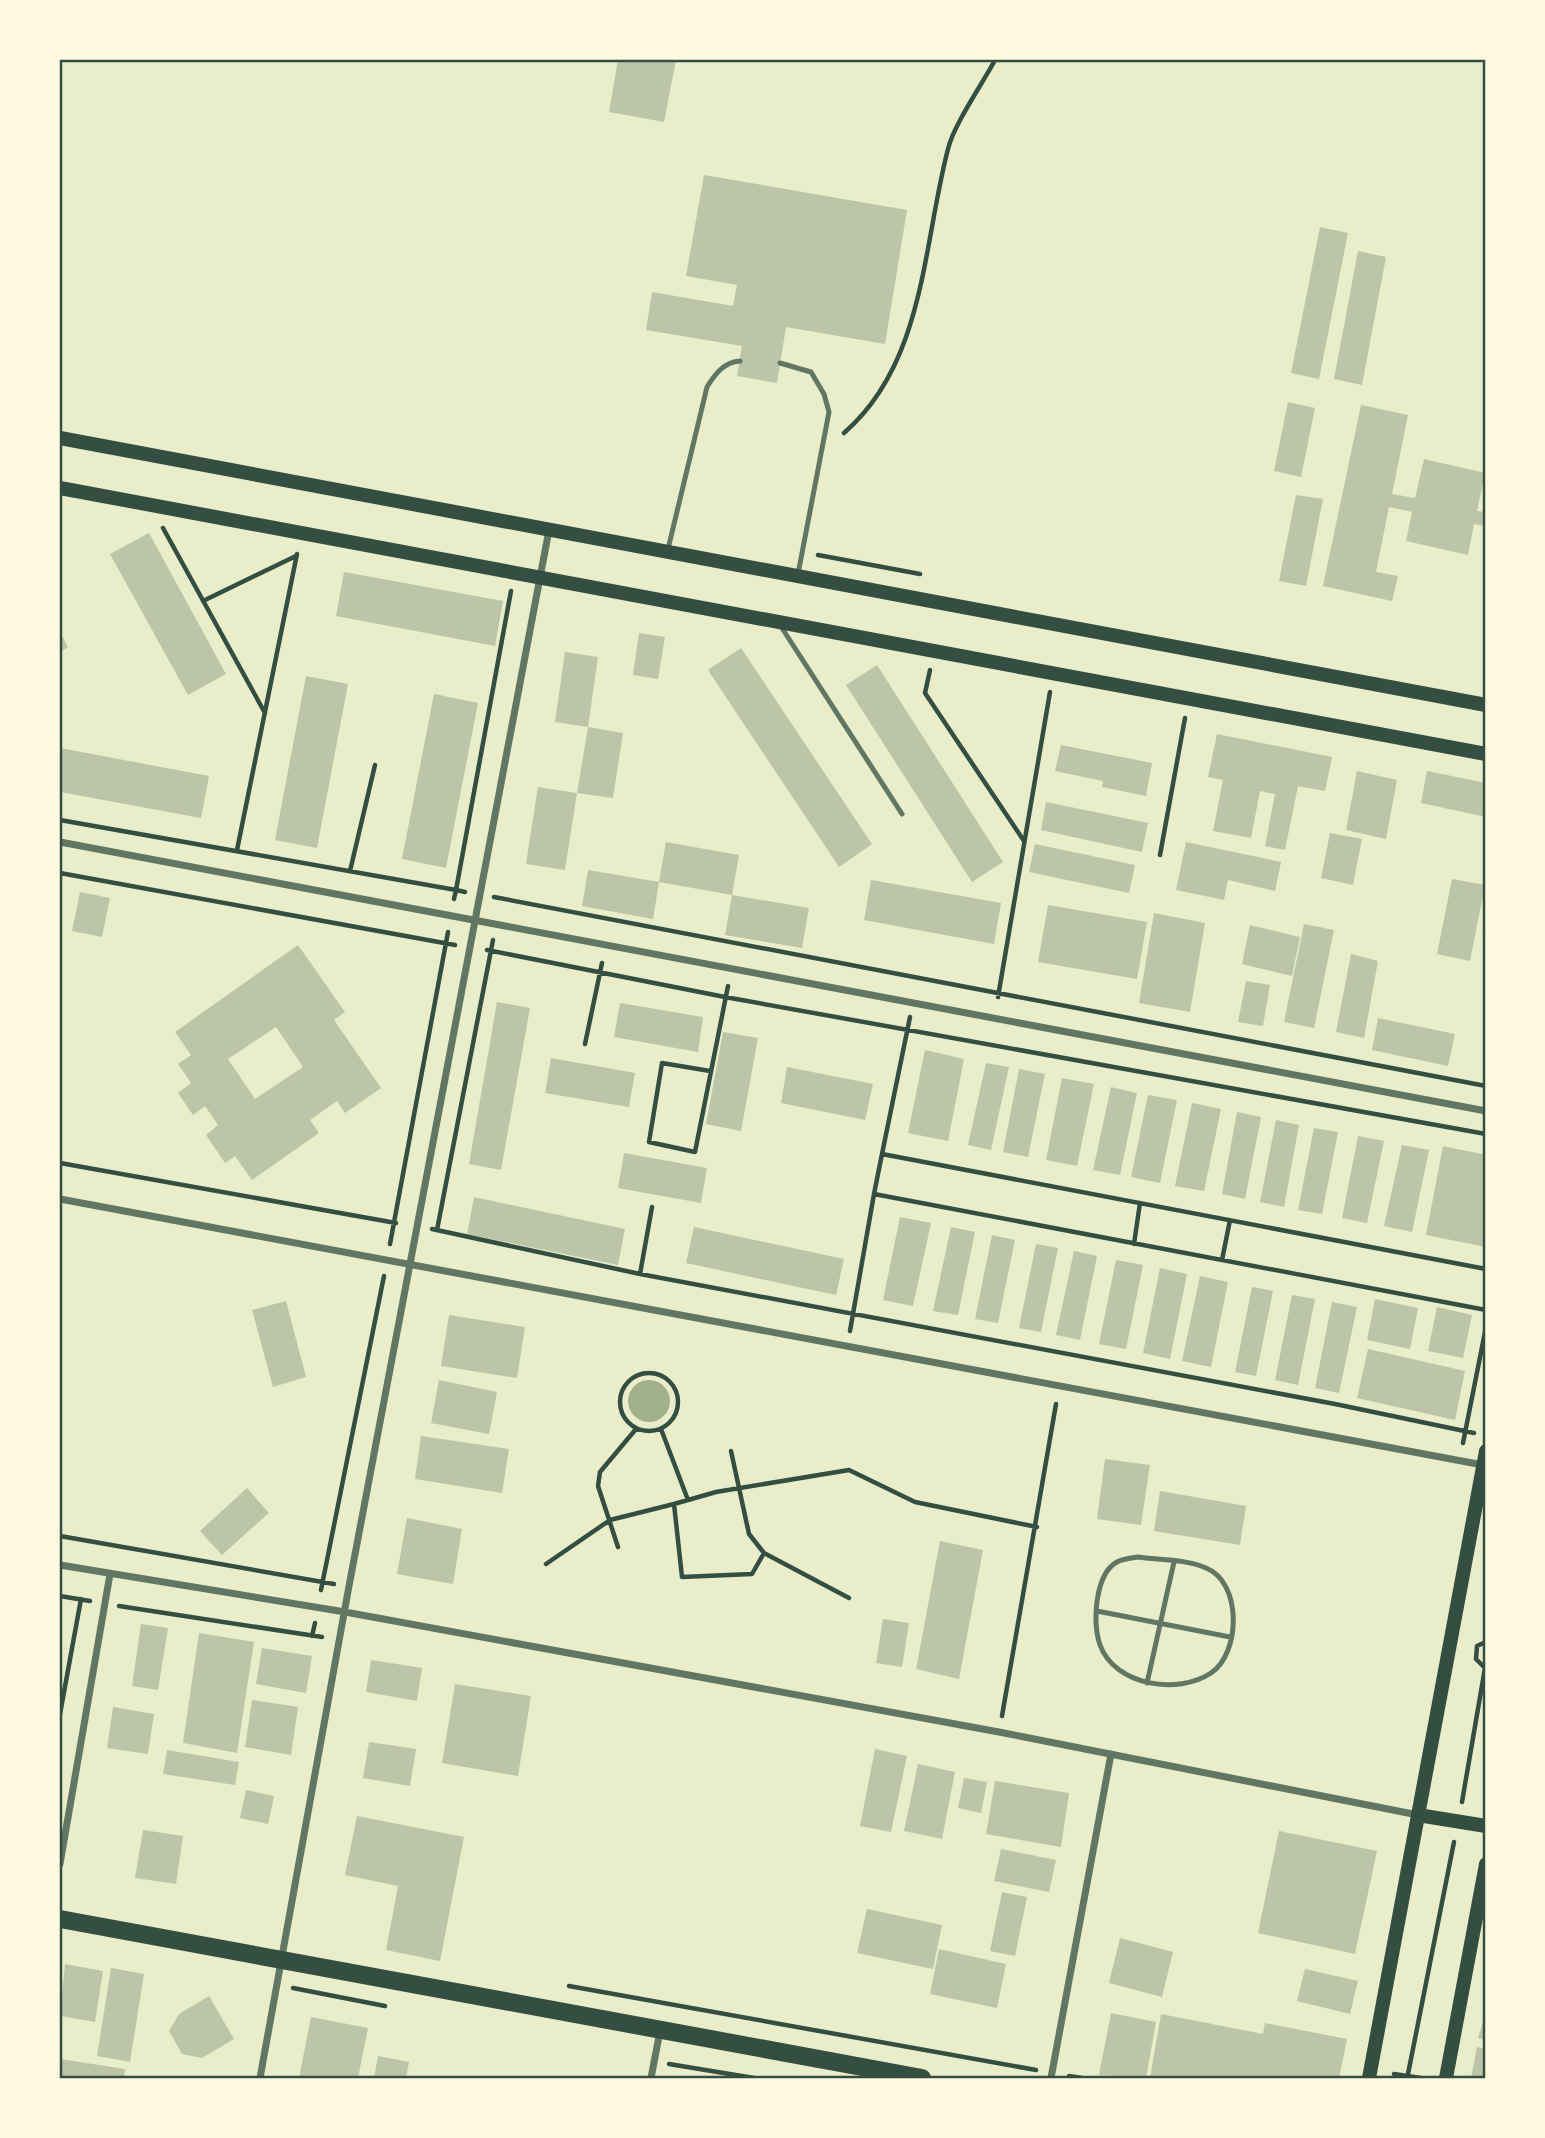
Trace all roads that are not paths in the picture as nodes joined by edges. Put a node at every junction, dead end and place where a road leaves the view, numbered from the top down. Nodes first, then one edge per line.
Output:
1 (740, 361) dead end
2 (780, 363) dead end
3 (60, 438) edge
4 (60, 488) edge
5 (549, 530) junction
6 (667, 552) junction
7 (797, 576) junction
8 (539, 577) junction
9 (778, 622) junction
10 (1486, 705) edge
11 (1486, 754) edge
12 (902, 814) dead end
13 (60, 842) edge
14 (475, 920) junction
15 (1486, 1111) edge
16 (60, 1199) edge
17 (412, 1265) junction
18 (1485, 1460) edge
19 (1174, 1562) junction
20 (60, 1564) edge
21 (110, 1574) junction
22 (1097, 1611) junction
23 (345, 1612) junction
24 (1160, 1624) junction
25 (1230, 1637) junction
26 (1147, 1683) junction
27 (1111, 1754) junction
28 (1418, 1815) junction
29 (1486, 1826) edge
30 (60, 1864) edge
31 (1486, 1864) edge
32 (60, 1919) edge
33 (281, 1960) junction
34 (660, 2031) junction
35 (1052, 2076) edge
36 (260, 2078) edge
37 (651, 2078) edge
38 (922, 2078) edge
39 (1369, 2078) edge
40 (1446, 2078) edge

1 - 6 lane
2 - 7 lane
3 - 5 main road
4 - 8 main road
5 - 6 main road
5 - 8 street
6 - 7 main road
7 - 10 main road
8 - 9 main road
8 - 14 street
9 - 11 main road
9 - 12 lane
13 - 14 street
14 - 15 street
14 - 17 street
16 - 17 street
17 - 18 street
17 - 23 street
18 - 28 main road
19 - 22 lane
19 - 24 lane
19 - 25 lane
20 - 21 street
21 - 23 street
21 - 30 street
22 - 24 lane
22 - 26 lane
23 - 27 street
23 - 33 street
24 - 25 lane
24 - 26 lane
25 - 26 lane
27 - 28 street
27 - 35 street
28 - 29 main road
28 - 39 main road
31 - 40 main road
32 - 33 main road
33 - 34 main road
33 - 36 street
34 - 37 street
34 - 38 main road

